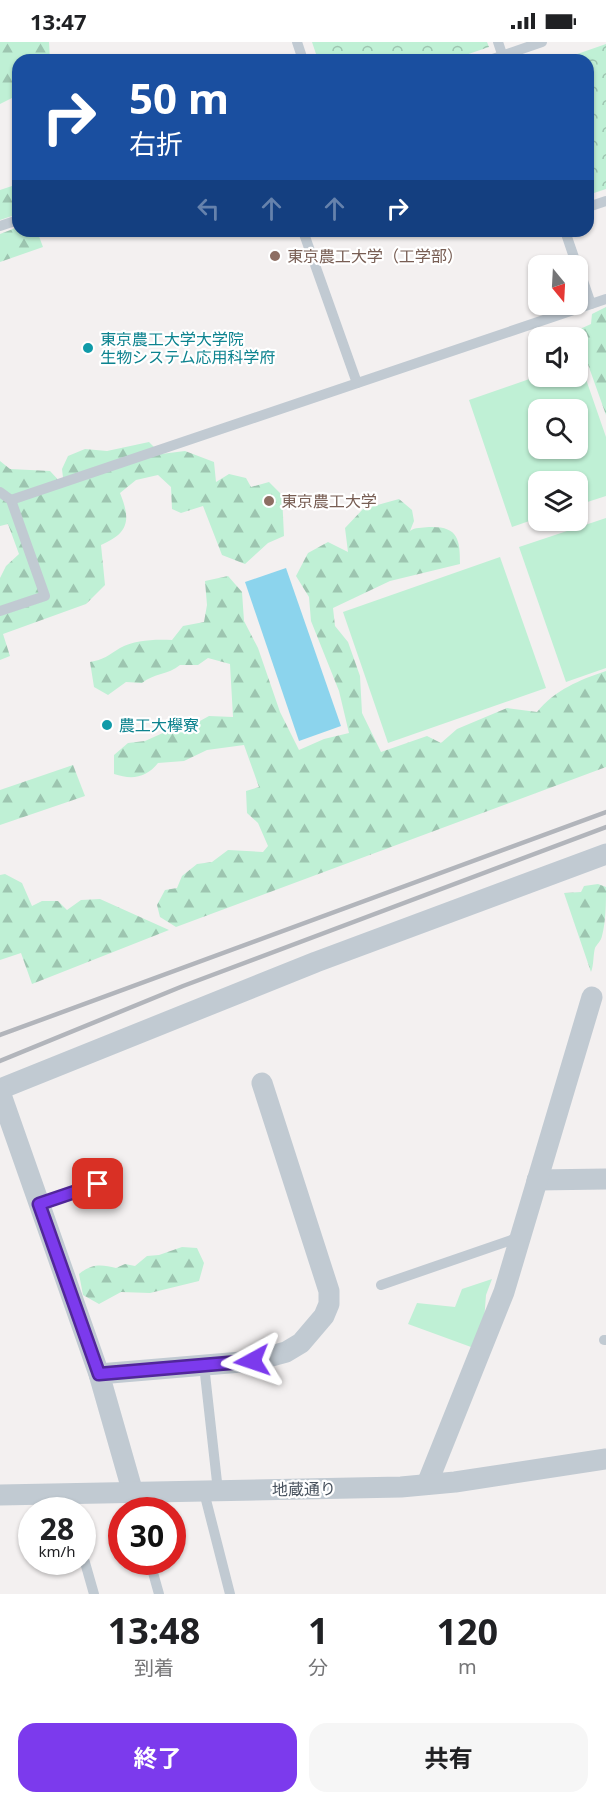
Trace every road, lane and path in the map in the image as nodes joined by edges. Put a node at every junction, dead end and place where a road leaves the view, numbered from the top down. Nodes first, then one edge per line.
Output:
1 (542, 42) edge
2 (513, 54) edge
3 (305, 237) edge
4 (567, 237) edge
5 (573, 255) edge
6 (588, 296) edge
7 (606, 299) edge
8 (591, 304) junction
9 (357, 383) junction
10 (0, 492) edge
11 (11, 500) junction
12 (0, 611) edge
13 (606, 854) edge
14 (592, 997) dead end
15 (262, 1083) dead end
16 (0, 1090) edge
17 (93, 1165) dead end
18 (606, 1179) edge
19 (537, 1180) junction
20 (39, 1204) junction
21 (520, 1237) junction
22 (381, 1285) dead end
23 (204, 1365) junction
24 (99, 1374) junction
25 (606, 1459) edge
26 (427, 1484) junction
27 (211, 1491) junction
28 (0, 1495) edge
29 (20, 1497) edge
30 (134, 1497) edge
31 (170, 1497) edge
32 (89, 1575) edge
33 (154, 1575) edge
34 (94, 1594) edge
35 (159, 1594) edge
36 (230, 1594) edge

1 - 2 lane
3 - 9 lane
4 - 5 lane
6 - 8 lane
7 - 8 lane
8 - 9 lane
9 - 11 lane
10 - 11 lane
11 - 12 lane
13 - 16 street
14 - 19 street
15 - 23 street
16 - 20 street
17 - 20 lane
18 - 19 street
19 - 21 street
20 - 24 street
21 - 22 lane
21 - 26 street
23 - 24 street
23 - 27 lane
24 - 30 street
25 - 26 street, 地蔵通り
26 - 27 street, 地蔵通り
27 - 31 street, 地蔵通り
27 - 36 lane
28 - 29 street, 地蔵通り
32 - 34 lane
33 - 35 lane

